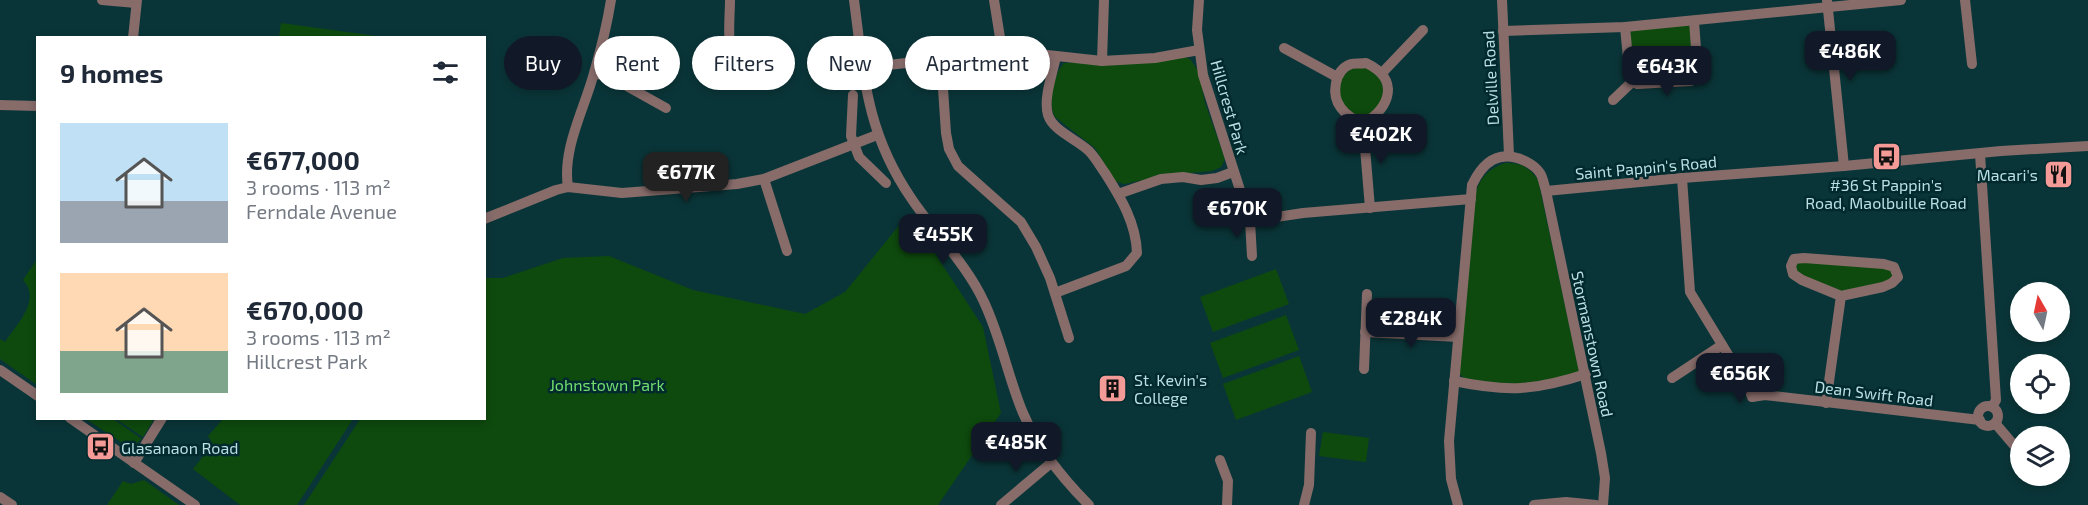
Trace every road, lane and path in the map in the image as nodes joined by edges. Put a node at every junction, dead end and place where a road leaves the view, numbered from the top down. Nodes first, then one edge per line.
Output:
1 (102, 0) edge
2 (610, 0) edge
3 (730, 0) edge
4 (854, 0) edge
5 (994, 0) edge
6 (1104, 0) edge
7 (1199, 0) edge
8 (1502, 0) edge
9 (1901, 0) edge
10 (1965, 0) edge
11 (136, 2) edge
12 (1828, 4) edge
13 (1694, 21) junction
14 (1625, 27) junction
15 (1424, 30) dead end
16 (1503, 31) junction
17 (133, 36) edge
18 (602, 36) edge
19 (731, 36) edge
20 (858, 36) edge
21 (1000, 36) edge
22 (1284, 48) dead end
23 (1199, 50) junction
24 (1050, 55) edge
25 (1056, 56) junction
26 (1102, 60) junction
27 (1972, 64) dead end
28 (1382, 73) junction
29 (594, 74) edge
30 (1337, 77) junction
31 (1632, 82) junction
32 (634, 90) edge
33 (866, 90) edge
34 (943, 90) edge
35 (853, 95) dead end
36 (1613, 100) dead end
37 (0, 105) edge
38 (36, 106) edge
39 (666, 108) dead end
40 (1363, 124) junction
41 (877, 135) junction
42 (854, 145) junction
43 (2088, 146) edge
44 (1980, 154) junction
45 (1509, 155) junction
46 (1844, 166) junction
47 (1233, 172) junction
48 (1682, 178) junction
49 (764, 179) junction
50 (886, 183) dead end
51 (568, 187) junction
52 (1546, 190) junction
53 (1118, 194) junction
54 (1471, 199) junction
55 (1370, 208) junction
56 (486, 219) edge
57 (1250, 221) junction
58 (787, 250) dead end
59 (1252, 256) dead end
60 (1055, 293) junction
61 (1367, 294) dead end
62 (1841, 296) junction
63 (1365, 332) junction
64 (1458, 337) junction
65 (1069, 339) dead end
66 (1722, 345) junction
67 (1364, 369) dead end
68 (0, 370) edge
69 (1586, 375) junction
70 (1672, 378) dead end
71 (1454, 381) junction
72 (36, 395) edge
73 (1826, 403) junction
74 (1992, 408) junction
75 (73, 420) edge
76 (161, 420) edge
77 (1980, 420) junction
78 (1995, 423) junction
79 (1311, 433) dead end
80 (2010, 441) edge
81 (1220, 460) dead end
82 (134, 463) junction
83 (1051, 463) junction
84 (0, 497) edge
85 (12, 505) edge
86 (195, 505) edge
87 (1001, 505) edge
88 (1089, 505) edge
89 (1227, 505) edge
90 (1304, 505) edge
91 (1458, 505) edge
92 (1534, 505) edge
93 (1596, 505) edge
94 (1603, 505) edge

1 - 11 street
2 - 18 street
3 - 19 street
4 - 20 street
5 - 21 street
6 - 26 street
7 - 23 street, Hillcrest Park
8 - 16 street, Delville Road
9 - 12 street
10 - 27 street
11 - 17 street
12 - 13 street
12 - 46 street
13 - 14 street
13 - 31 street
14 - 16 street
14 - 31 street
15 - 28 street
16 - 45 street, Delville Road
22 - 30 street
23 - 26 street, Hillcrest Park
23 - 47 street, Hillcrest Park
24 - 25 street, Hillcrest Park
25 - 26 street, Hillcrest Park
25 - 53 street
28 - 30 street
28 - 40 street
29 - 51 street
30 - 40 street
31 - 36 street
32 - 39 street
33 - 41 street
34 - 60 street
35 - 42 street
37 - 38 street
40 - 55 street
41 - 42 street
41 - 83 street
42 - 49 street
42 - 50 street
43 - 44 street, Saint Pappin's Road
44 - 46 street, Saint Pappin's Road
44 - 74 street
45 - 52 street
45 - 54 street
46 - 48 street, Saint Pappin's Road
47 - 53 street, Hillcrest Park
47 - 57 street, Hillcrest Park
48 - 52 street, Saint Pappin's Road
48 - 66 street, Dean Swift Road
49 - 51 street
49 - 58 street
51 - 56 street
52 - 69 street, Stormanstown Road
53 - 60 street
54 - 55 street
54 - 64 street
55 - 57 street
57 - 59 street, Hillcrest Park
60 - 65 street
61 - 63 street
62 - 62 street
62 - 73 street
63 - 64 street
63 - 67 street
64 - 71 street
66 - 70 street
66 - 73 street, Dean Swift Road
68 - 72 street
69 - 71 street
69 - 94 street, Stormanstown Road
71 - 91 street
73 - 77 street, Dean Swift Road
74 - 77 street
74 - 78 street
75 - 82 street
76 - 82 street
77 - 78 street
78 - 80 street
79 - 90 street
81 - 89 street
82 - 86 street
83 - 87 street
83 - 88 street
84 - 85 street
92 - 93 street

